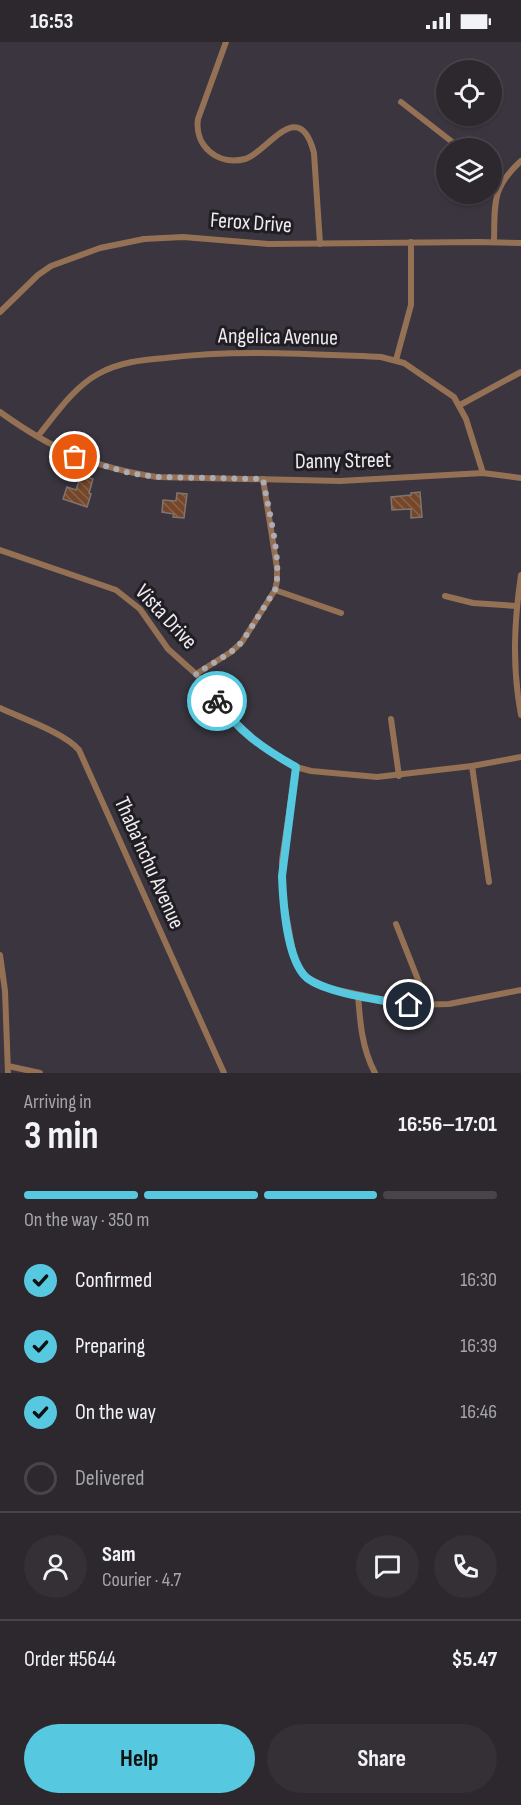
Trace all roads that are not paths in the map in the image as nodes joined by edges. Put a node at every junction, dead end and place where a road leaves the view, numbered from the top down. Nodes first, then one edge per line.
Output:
1 (226, 42) edge
2 (401, 102) dead end
3 (447, 138) edge
4 (521, 161) edge
5 (502, 181) edge
6 (496, 204) edge
7 (411, 242) junction
8 (494, 242) junction
9 (521, 243) edge
10 (320, 244) junction
11 (0, 312) edge
12 (396, 360) junction
13 (521, 372) edge
14 (460, 405) junction
15 (0, 412) edge
16 (38, 436) junction
17 (483, 473) junction
18 (521, 478) edge
19 (263, 479) junction
20 (0, 550) edge
21 (521, 575) edge
22 (275, 590) junction
23 (445, 596) dead end
24 (517, 606) junction
25 (341, 613) dead end
26 (196, 674) junction
27 (0, 708) edge
28 (521, 715) edge
29 (391, 719) dead end
30 (521, 757) edge
31 (472, 766) junction
32 (296, 767) junction
33 (399, 776) junction
34 (489, 882) dead end
35 (396, 924) dead end
36 (0, 955) edge
37 (521, 990) edge
38 (358, 995) junction
39 (428, 1005) junction
40 (8, 1069) edge
41 (40, 1073) edge
42 (224, 1073) edge
43 (375, 1073) edge

1 - 10 street
2 - 3 street
4 - 5 street
6 - 8 street
7 - 8 street, Ferox Drive
7 - 10 street, Ferox Drive
7 - 12 street
8 - 9 street, Ferox Drive
10 - 11 street, Ferox Drive
12 - 14 street, Angelica Avenue
12 - 16 street, Angelica Avenue
13 - 14 street
14 - 17 street, Angelica Avenue
15 - 16 street, Danny Street
16 - 19 street, Danny Street
17 - 18 street, Danny Street
17 - 19 street, Danny Street
19 - 22 street
20 - 26 street, Vista Drive
21 - 24 street
22 - 25 street
22 - 26 street
23 - 24 street
24 - 28 street
26 - 32 street, Vista Drive
27 - 42 street, Thaba'nchu Avenue
29 - 33 street
30 - 31 street, Vista Drive
31 - 33 street, Vista Drive
31 - 34 street
32 - 33 street, Vista Drive
32 - 38 street
35 - 39 street
36 - 40 street
37 - 39 street
38 - 39 street
38 - 43 street
40 - 41 street

